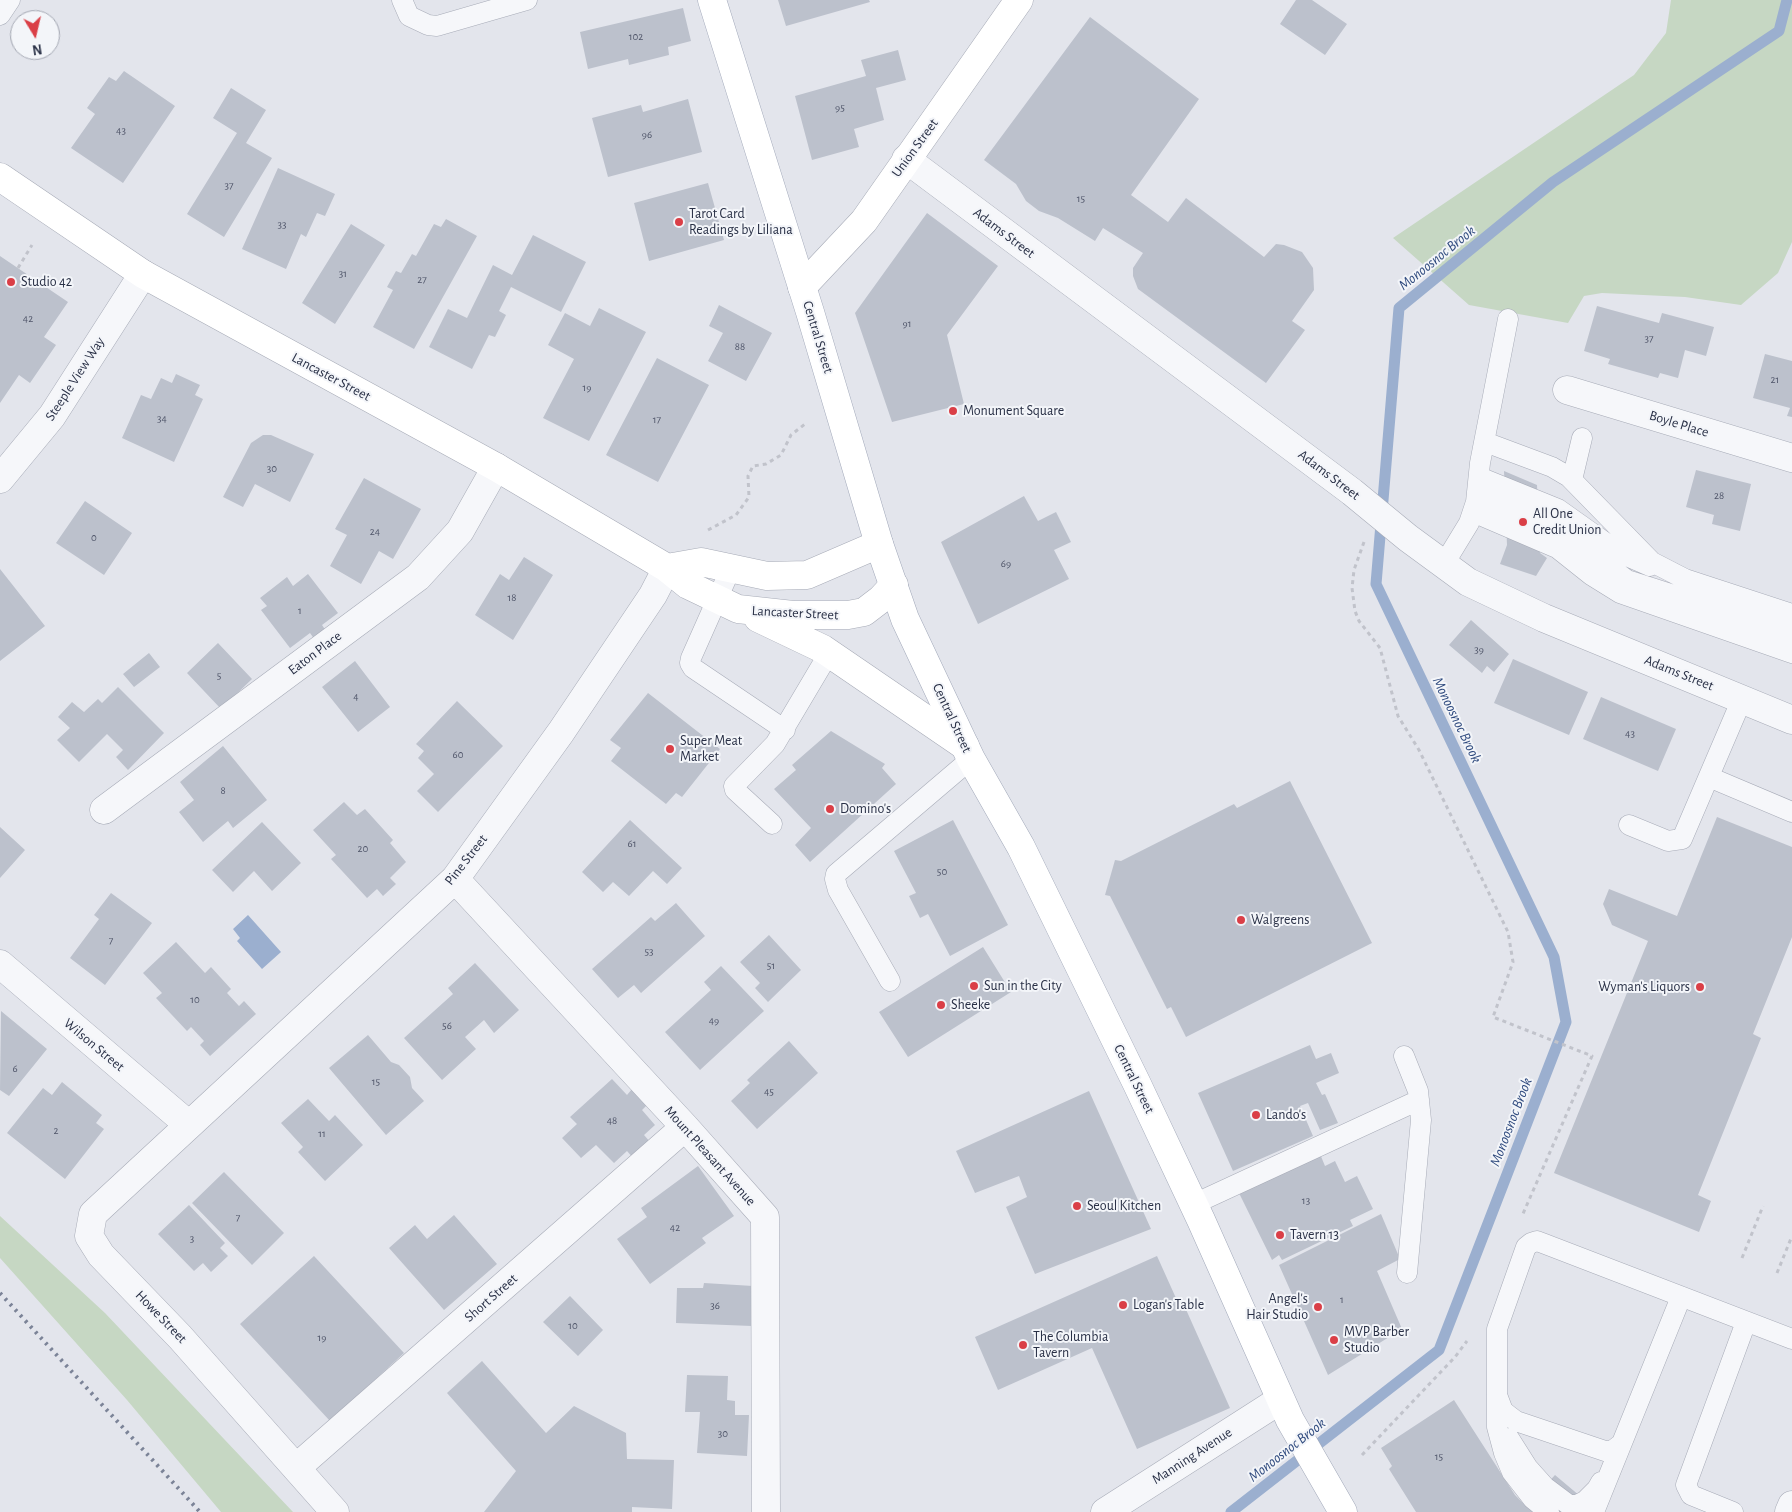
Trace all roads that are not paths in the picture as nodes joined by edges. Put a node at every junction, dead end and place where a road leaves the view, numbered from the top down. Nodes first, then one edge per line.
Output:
1 (10, 0) edge
2 (402, 0) edge
3 (527, 0) edge
4 (712, 0) edge
5 (1018, 0) edge
6 (0, 15) edge
7 (906, 159) junction
8 (0, 177) edge
9 (143, 274) junction
10 (802, 288) junction
11 (1508, 319) dead end
12 (1567, 390) dead end
13 (1582, 438) dead end
14 (1485, 442) junction
15 (1792, 458) edge
16 (496, 467) junction
17 (0, 479) edge
18 (1572, 480) junction
19 (1476, 495) junction
20 (879, 544) junction
21 (1444, 564) junction
22 (667, 568) junction
23 (731, 568) junction
24 (1671, 572) junction
25 (894, 585) junction
26 (728, 604) junction
27 (1792, 614) edge
28 (1792, 633) edge
29 (829, 653) junction
30 (1792, 653) edge
31 (1742, 700) junction
32 (1792, 720) edge
33 (785, 730) junction
34 (968, 753) junction
35 (1709, 777) junction
36 (104, 810) dead end
37 (1792, 812) edge
38 (772, 824) dead end
39 (1629, 825) dead end
40 (455, 879) junction
41 (0, 964) edge
42 (890, 981) dead end
43 (1404, 1056) dead end
44 (1419, 1100) junction
45 (189, 1126) junction
46 (685, 1128) junction
47 (1194, 1204) junction
48 (1407, 1272) dead end
49 (1681, 1297) junction
50 (1746, 1322) junction
51 (1792, 1339) edge
52 (1497, 1396) junction
53 (1285, 1410) junction
54 (1621, 1444) junction
55 (296, 1468) junction
56 (1792, 1505) edge
57 (335, 1512) edge
58 (766, 1512) edge
59 (1105, 1512) edge
60 (1343, 1512) edge
61 (1549, 1512) edge
62 (1594, 1512) edge
63 (1733, 1512) edge
64 (1790, 1512) edge

1 - 6 lane
2 - 3 lane
4 - 10 main road, Central Street
5 - 7 main road, Union Street
7 - 10 main road, Union Street
7 - 21 street, Adams Street
8 - 9 main road, Lancaster Street
9 - 16 main road, Lancaster Street
9 - 17 street, Steeple View Way
10 - 20 main road, Central Street
11 - 14 lane
12 - 15 street, Boyle Place
13 - 18 lane
14 - 18 lane
14 - 19 lane
16 - 22 main road, Lancaster Street
16 - 36 street, Eaton Place
18 - 24 lane
19 - 21 lane
19 - 24 lane
19 - 28 lane
19 - 30 lane
20 - 23 main road
20 - 25 main road, Central Street
21 - 31 street, Adams Street
22 - 23 main road
22 - 26 main road, Lancaster Street
22 - 40 street, Pine Street
23 - 26 lane
24 - 27 lane
25 - 26 main road, Lancaster Street
25 - 34 main road, Central Street
26 - 29 main road
26 - 33 lane
29 - 33 lane
29 - 34 main road
31 - 32 street, Adams Street
31 - 35 lane
33 - 38 lane
34 - 42 lane
34 - 47 main road, Central Street
35 - 37 lane
35 - 39 lane
40 - 45 street, Pine Street
40 - 46 street, Mount Pleasant Avenue
41 - 45 street, Wilson Street
43 - 44 lane
44 - 47 lane
44 - 48 lane
45 - 55 street, Howe Street
46 - 55 street, Short Street
46 - 58 street, Mount Pleasant Avenue
47 - 53 main road, Central Street
49 - 50 lane
49 - 52 lane
49 - 54 lane
50 - 51 lane
50 - 63 lane
52 - 54 lane
52 - 54 lane
52 - 61 lane
53 - 59 street, Manning Avenue
53 - 60 main road
54 - 62 lane
55 - 57 street, Howe Street
56 - 64 street

